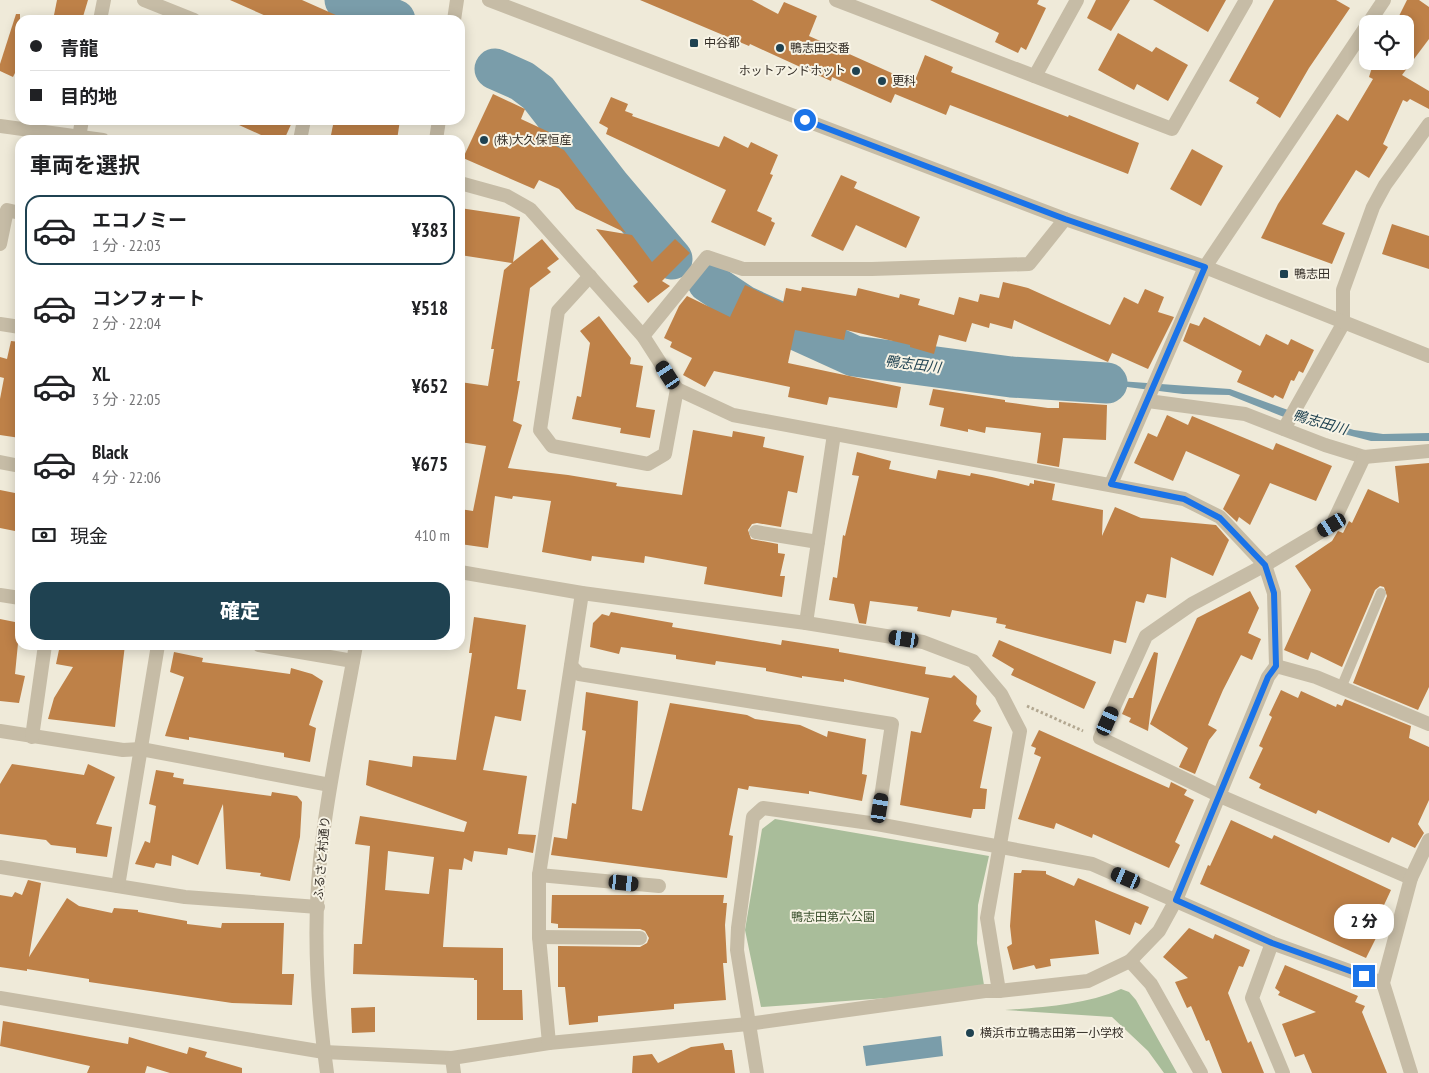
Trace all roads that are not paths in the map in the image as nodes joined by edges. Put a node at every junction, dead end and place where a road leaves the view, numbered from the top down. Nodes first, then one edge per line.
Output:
1 (104, 0) edge
2 (144, 0) edge
3 (458, 0) edge
4 (489, 0) edge
5 (836, 0) edge
6 (1078, 0) edge
7 (1246, 0) edge
8 (1384, 0) edge
9 (101, 15) edge
10 (182, 15) edge
11 (455, 15) edge
12 (1374, 15) edge
13 (1359, 37) edge
14 (1035, 76) junction
15 (1429, 124) edge
16 (0, 126) edge
17 (65, 135) edge
18 (465, 185) edge
19 (15, 212) edge
20 (1065, 219) junction
21 (0, 244) edge
22 (1205, 267) junction
23 (590, 276) junction
24 (0, 324) edge
25 (1343, 324) junction
26 (15, 326) edge
27 (643, 336) junction
28 (1429, 356) edge
29 (677, 388) junction
30 (1148, 401) junction
31 (1286, 426) junction
32 (834, 434) junction
33 (1429, 450) edge
34 (1364, 457) junction
35 (0, 462) edge
36 (15, 465) edge
37 (1111, 484) junction
38 (756, 532) dead end
39 (818, 542) junction
40 (1265, 565) junction
41 (465, 573) edge
42 (582, 593) junction
43 (1381, 593) dead end
44 (0, 595) edge
45 (15, 597) edge
46 (806, 623) junction
47 (44, 650) edge
48 (157, 650) edge
49 (288, 650) edge
50 (355, 650) edge
51 (353, 661) junction
52 (571, 666) junction
53 (1276, 666) junction
54 (1341, 688) junction
55 (1428, 721) edge
56 (0, 731) edge
57 (32, 737) junction
58 (141, 749) junction
59 (330, 785) junction
60 (1220, 796) junction
61 (877, 824) junction
62 (1429, 840) edge
63 (999, 847) junction
64 (0, 867) edge
65 (539, 875) junction
66 (1412, 878) junction
67 (118, 886) junction
68 (659, 886) dead end
69 (1176, 900) junction
70 (318, 907) junction
71 (538, 937) junction
72 (640, 938) dead end
73 (1272, 943) junction
74 (1130, 961) junction
75 (1383, 983) junction
76 (999, 991) junction
77 (0, 998) edge
78 (748, 1024) junction
79 (549, 1043) junction
80 (324, 1052) junction
81 (452, 1058) junction
82 (327, 1073) edge
83 (454, 1073) edge
84 (757, 1073) edge
85 (1201, 1073) edge
86 (1283, 1073) edge
87 (1411, 1073) edge

1 - 9 street
2 - 10 street
3 - 11 street
4 - 20 street
5 - 14 street
6 - 14 street
7 - 14 street
8 - 12 street
13 - 22 street
15 - 25 street
16 - 17 street
18 - 23 street
19 - 21 street
20 - 22 street
20 - 27 street
22 - 25 street
22 - 30 street
23 - 27 street
23 - 29 street
24 - 26 street
25 - 28 street
25 - 31 street
27 - 29 street
29 - 32 street
30 - 31 street
30 - 37 street
31 - 34 street
32 - 37 street
32 - 39 street
33 - 34 street
34 - 40 street
35 - 36 street
37 - 40 street
38 - 39 street
39 - 46 street
40 - 53 street
40 - 60 street
41 - 42 street
42 - 46 street
42 - 52 street
43 - 54 lane
44 - 45 street
46 - 63 street
47 - 57 street
48 - 58 street
49 - 51 street
50 - 51 street, ふるさと村通り
51 - 59 street, ふるさと村通り
52 - 61 street
52 - 65 street
53 - 54 street
53 - 60 street
54 - 55 street
56 - 57 street
57 - 58 street
58 - 59 street
58 - 67 street
59 - 70 street, ふるさと村通り
60 - 66 street
60 - 69 street
61 - 63 street
61 - 78 street
62 - 66 street
63 - 69 street
63 - 76 street
64 - 67 street
65 - 68 street
65 - 71 street
66 - 75 street
67 - 70 street
69 - 73 street
69 - 74 street
70 - 80 street, ふるさと村通り
71 - 72 street
71 - 79 street
73 - 75 street
73 - 86 street
74 - 76 street
74 - 85 street
75 - 87 street
76 - 78 street
77 - 80 street
78 - 79 street
78 - 84 street
79 - 81 street
80 - 81 street
80 - 82 street, ふるさと村通り
81 - 83 street

